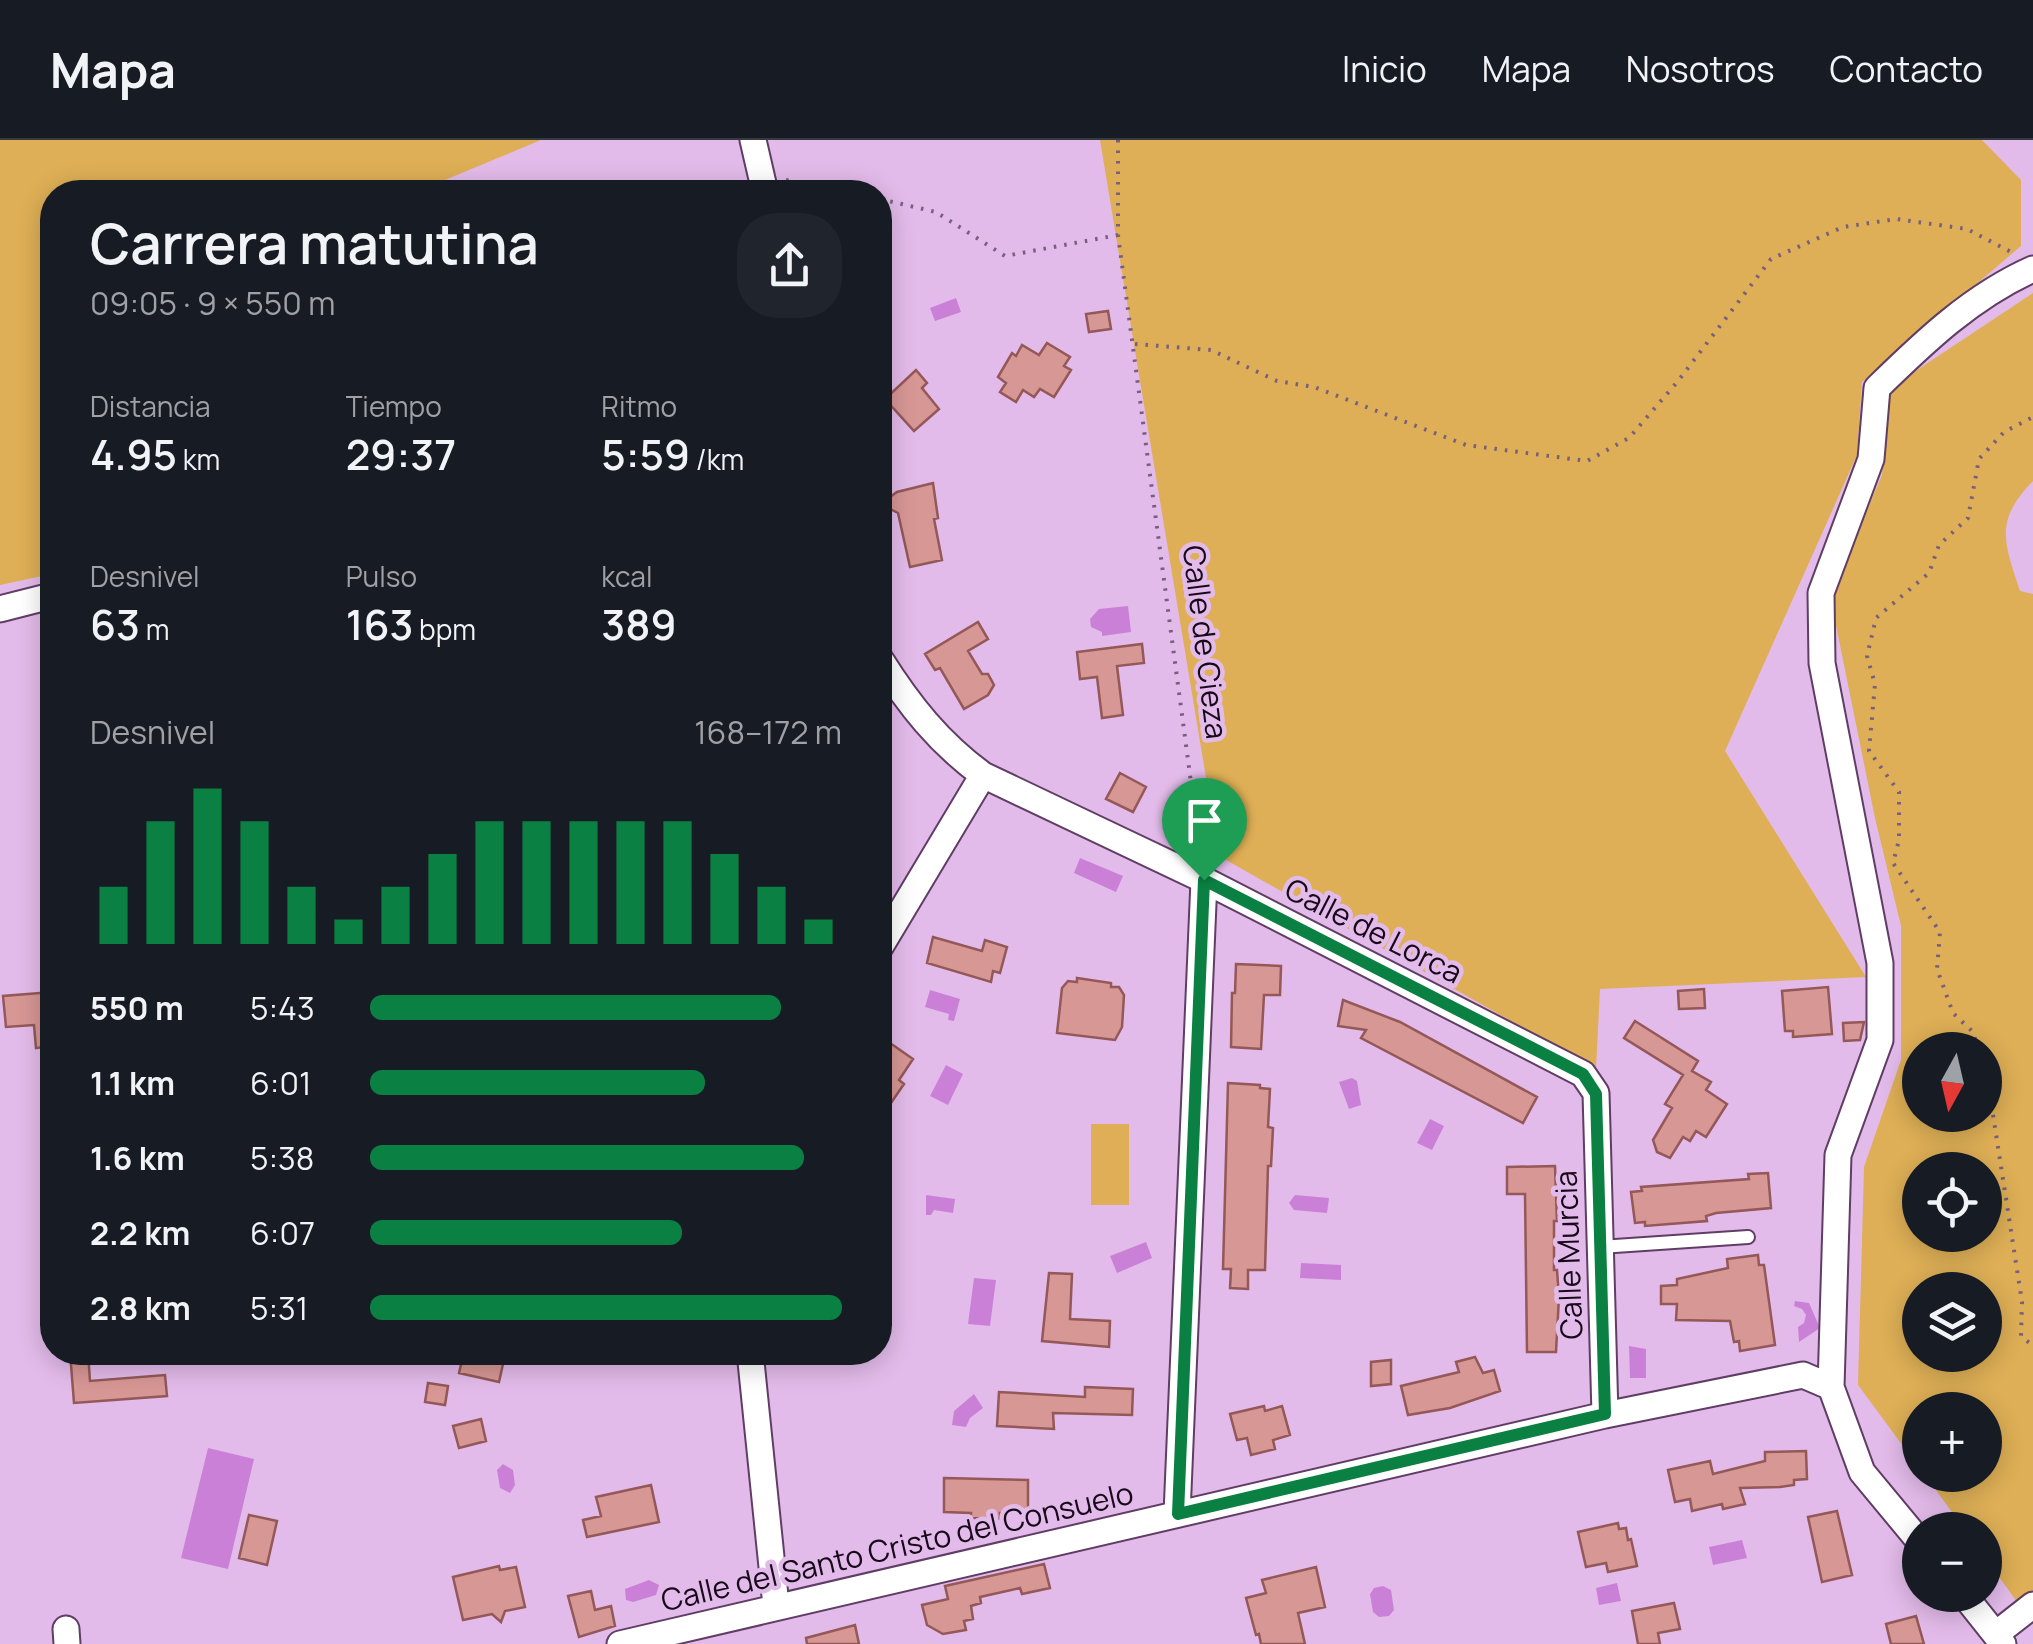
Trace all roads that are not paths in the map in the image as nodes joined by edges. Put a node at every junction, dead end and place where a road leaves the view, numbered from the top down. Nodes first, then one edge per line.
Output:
1 (753, 140) edge
2 (762, 180) edge
3 (2025, 262) edge
4 (40, 599) edge
5 (0, 609) edge
6 (892, 678) edge
7 (983, 774) junction
8 (1204, 880) junction
9 (892, 927) edge
10 (1596, 1094) joint
11 (1748, 1237) dead end
12 (1600, 1247) junction
13 (751, 1365) edge
14 (1831, 1387) junction
15 (1605, 1414) junction
16 (1178, 1514) junction
17 (1902, 1520) edge
18 (776, 1606) junction
19 (2033, 1606) edge
20 (1978, 1612) edge
21 (1999, 1639) edge
22 (620, 1644) edge

1 - 2 street
3 - 14 street
4 - 5 street
6 - 7 street, Calle de Lorca
7 - 8 street, Calle de Lorca
7 - 9 street
8 - 10 street, Calle de Lorca
8 - 16 street
10 - 12 street, Calle Murcia
11 - 12 lane
12 - 15 street, Calle Murcia
13 - 18 street
14 - 15 street, Calle del Santo Cristo del Consuelo
14 - 17 street
15 - 16 street, Calle del Santo Cristo del Consuelo
16 - 18 street, Calle del Santo Cristo del Consuelo
18 - 22 street, Calle del Santo Cristo del Consuelo
19 - 21 street
20 - 21 street

